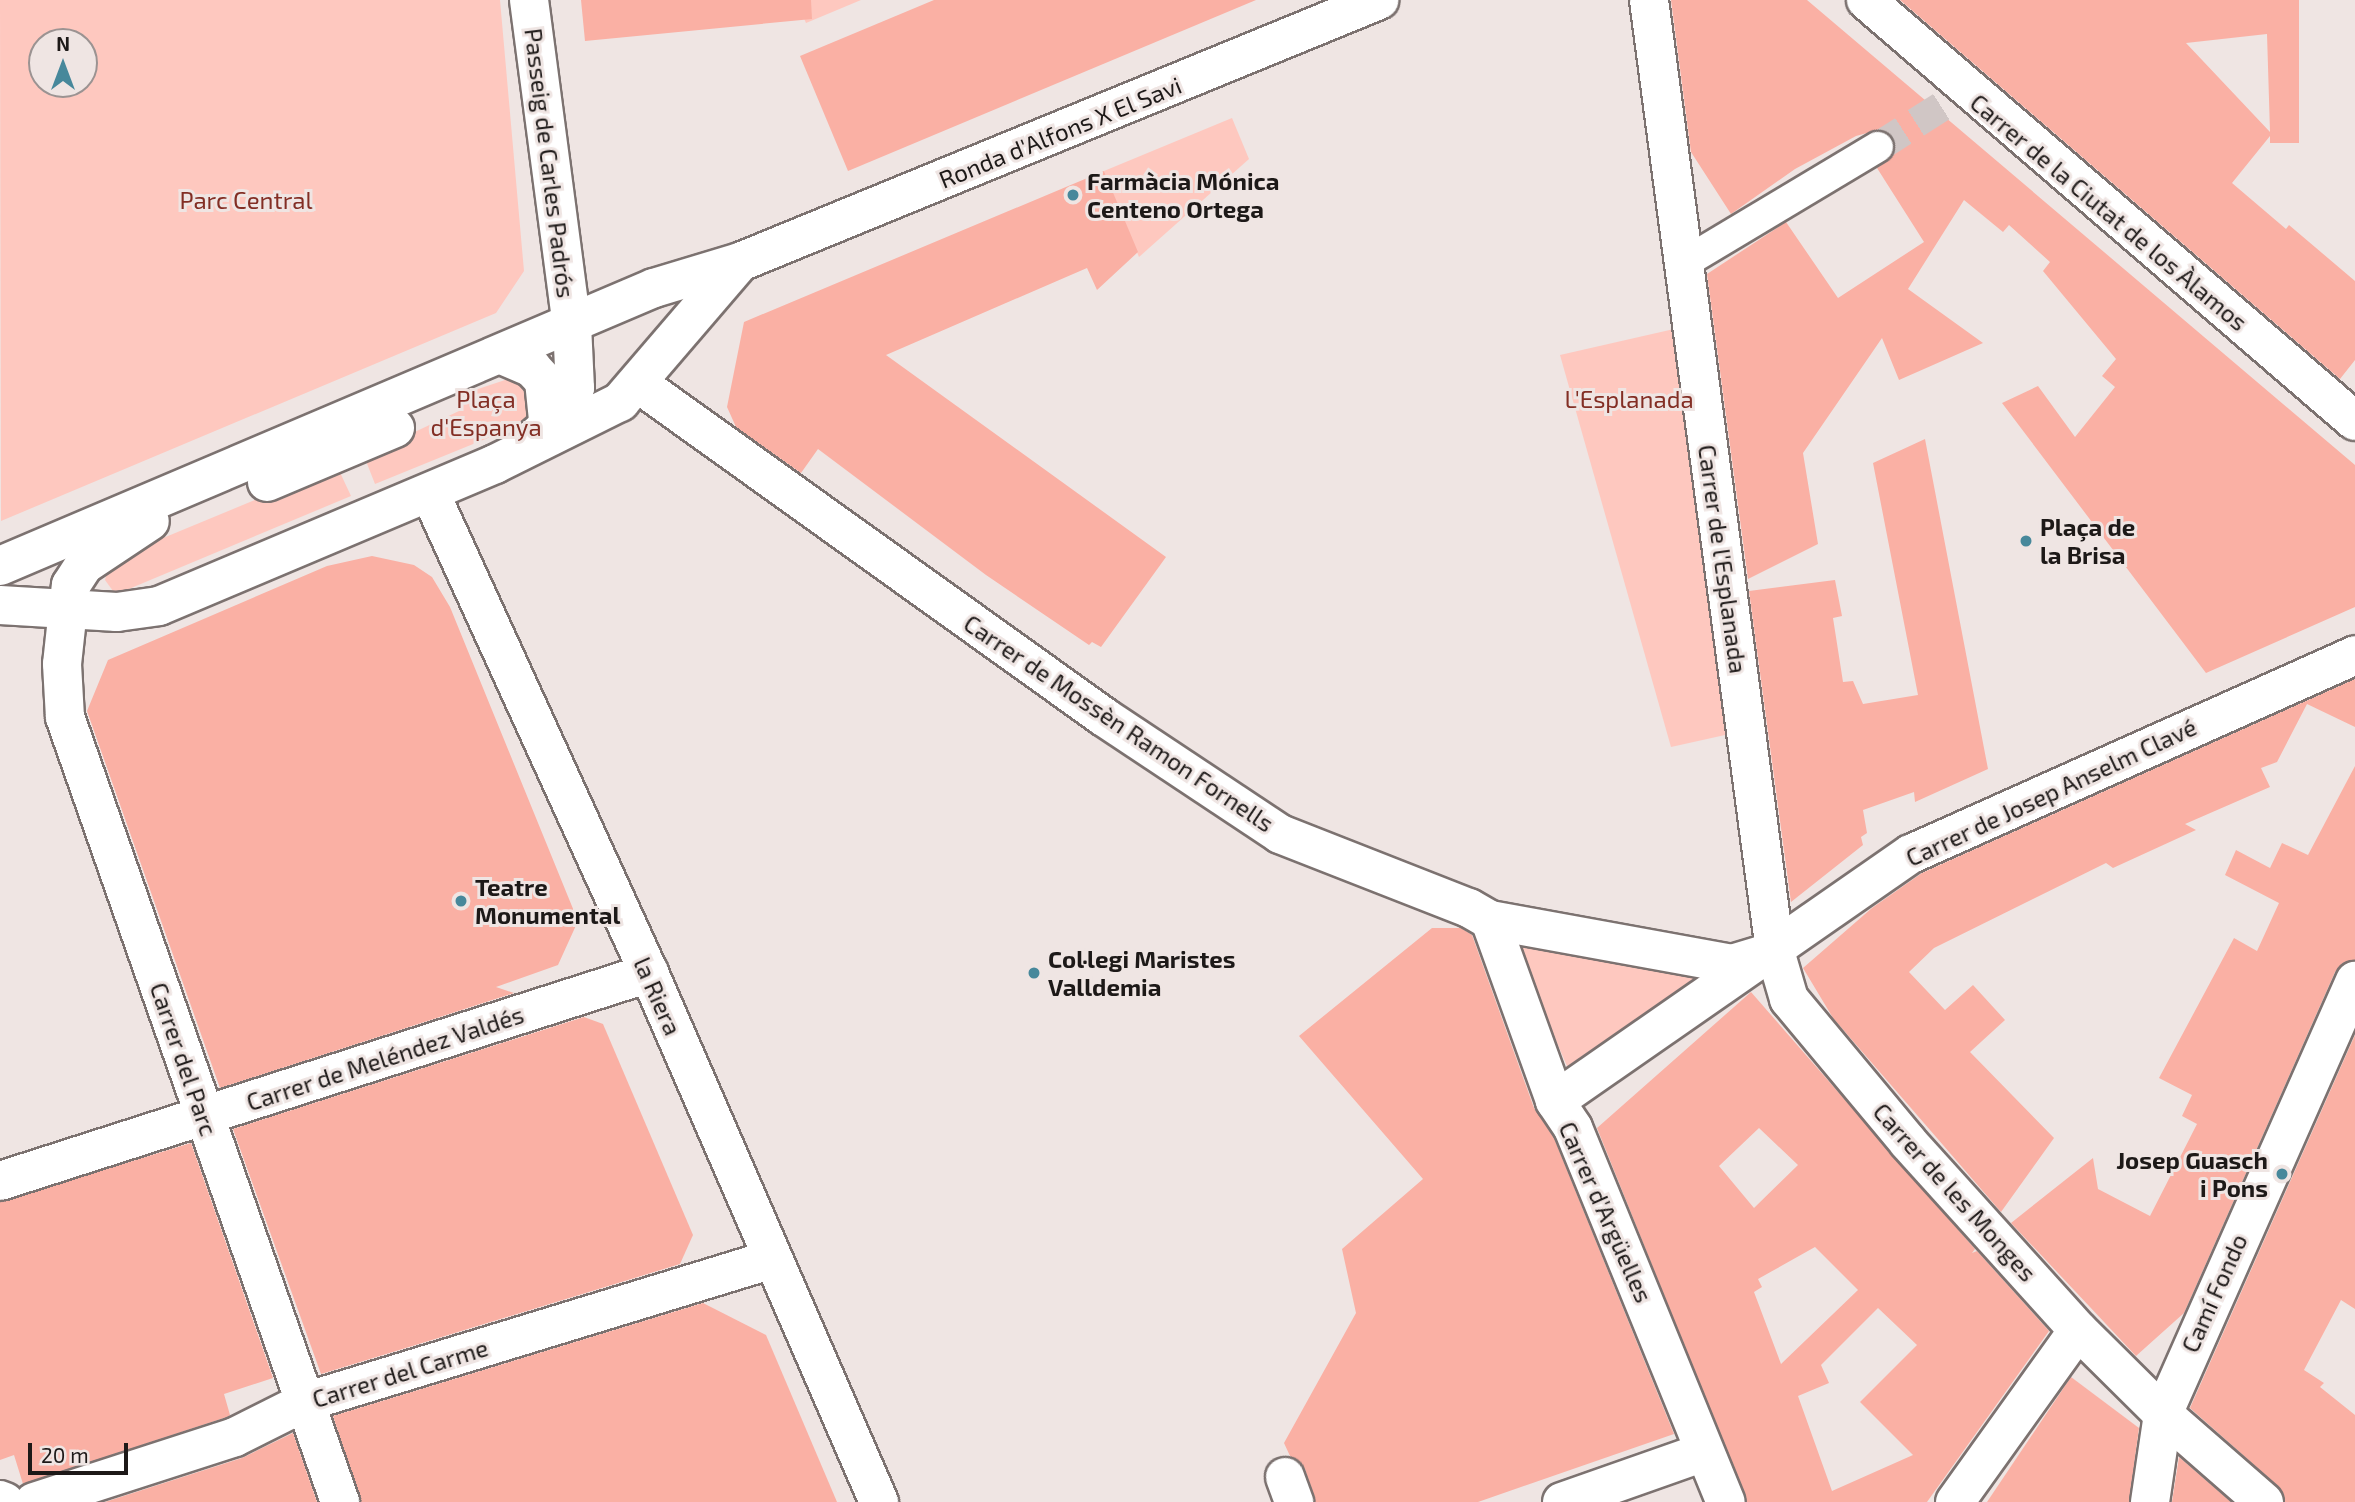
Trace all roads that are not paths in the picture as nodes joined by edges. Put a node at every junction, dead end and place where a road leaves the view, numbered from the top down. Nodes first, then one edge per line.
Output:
1 (529, 0) edge
2 (1379, 0) edge
3 (1649, 0) edge
4 (1866, 0) edge
5 (1878, 147) tunnel mouth
6 (740, 262) junction
7 (1684, 263) junction
8 (572, 325) junction
9 (502, 355) junction
10 (458, 375) junction
11 (639, 384) junction
12 (2355, 421) edge
13 (549, 429) junction
14 (495, 464) junction
15 (230, 469) junction
16 (430, 492) junction
17 (113, 545) junction
18 (4, 560) edge
19 (0, 604) edge
20 (68, 609) junction
21 (2355, 655) edge
22 (1490, 920) junction
23 (1775, 951) junction
24 (649, 973) junction
25 (2355, 981) edge
26 (1555, 1101) junction
27 (204, 1117) junction
28 (0, 1181) edge
29 (772, 1259) junction
30 (2078, 1330) junction
31 (305, 1402) junction
32 (2163, 1414) junction
33 (1704, 1452) junction
34 (0, 1500) edge
35 (5, 1502) edge
36 (34, 1502) edge
37 (340, 1502) edge
38 (879, 1502) edge
39 (1562, 1502) edge
40 (1726, 1502) edge
41 (1955, 1502) edge
42 (2150, 1502) edge
43 (2264, 1502) edge

1 - 8 street, Passeig de Carles Padrós
2 - 6 street, Ronda d'Alfons X El Savi
3 - 7 street, Carrer de l'Esplanada
4 - 12 street, Carrer de la Ciutat de los Àlamos
5 - 7 street
6 - 8 street
6 - 11 street
7 - 23 street, Carrer de l'Esplanada
8 - 9 street
8 - 13 street
9 - 10 street
9 - 13 street
10 - 15 street
10 - 17 street
11 - 14 street
11 - 22 street, Carrer de Mossèn Ramon Fornells
13 - 14 street
14 - 16 street
15 - 17 street
15 - 18 street
16 - 20 street
16 - 24 street, la Riera
17 - 20 street
19 - 20 street
20 - 27 street, Carrer del Parc
21 - 23 street, Carrer de Josep Anselm Clavé
22 - 23 street, Carrer de Mossèn Ramon Fornells
22 - 26 street, Carrer d'Argüelles
23 - 26 street, Carrer de Josep Anselm Clavé
23 - 30 street, Carrer de les Monges
24 - 27 street, Carrer de Meléndez Valdés
24 - 29 street, la Riera
25 - 32 street, Camí Fondo
26 - 33 street, Carrer d'Argüelles
27 - 28 street, Carrer de Meléndez Valdés
27 - 31 street, Carrer del Parc
29 - 31 street, Carrer del Carme
29 - 38 street, la Riera
30 - 32 street, Carrer de les Monges
30 - 41 street
31 - 36 street, Carrer del Carme
31 - 37 street, Carrer del Parc
32 - 42 street, Camí Fondo
32 - 43 street, Carrer de les Monges
33 - 39 street
33 - 40 street, Carrer d'Argüelles
34 - 35 street

